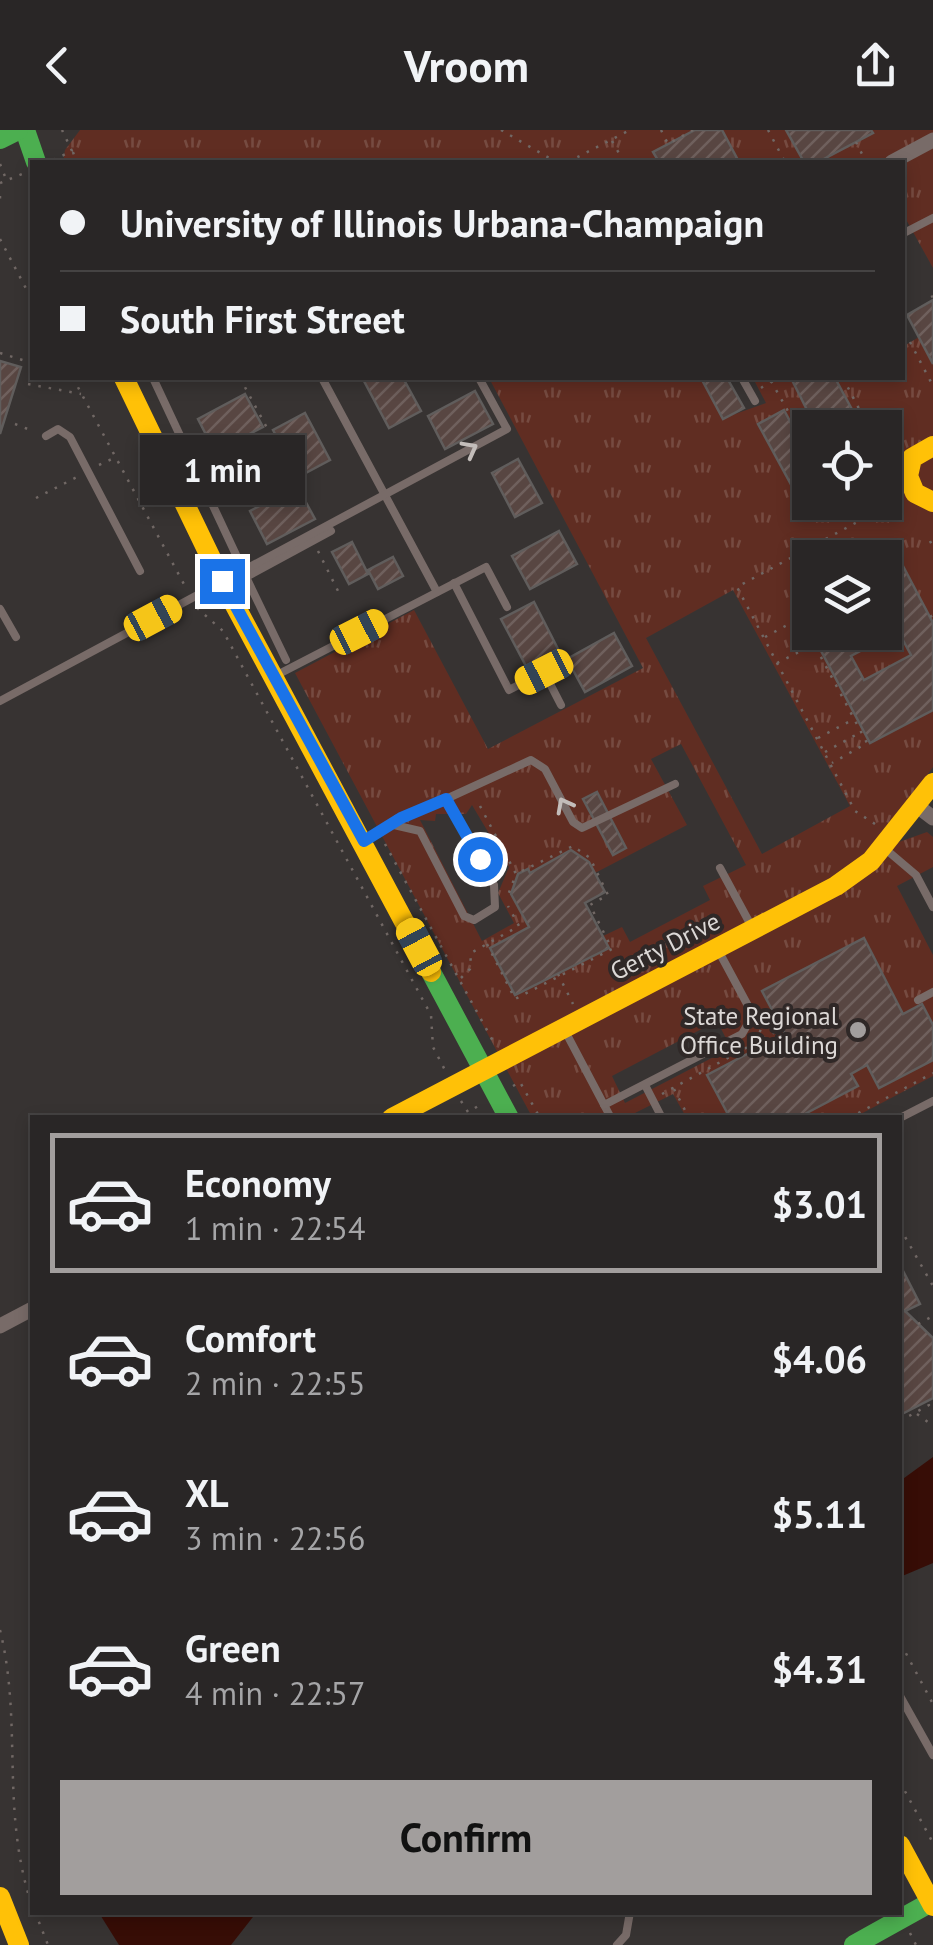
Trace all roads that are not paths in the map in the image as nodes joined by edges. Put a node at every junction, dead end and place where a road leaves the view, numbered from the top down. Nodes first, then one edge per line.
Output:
1 (22, 130) edge
2 (0, 139) edge
3 (933, 140) edge
4 (32, 160) edge
5 (896, 160) edge
6 (933, 218) edge
7 (905, 232) edge
8 (125, 380) edge
9 (154, 380) edge
10 (323, 380) edge
11 (480, 380) edge
12 (743, 380) edge
13 (753, 398) road end
14 (46, 436) road end
15 (933, 446) edge
16 (384, 494) junction
17 (933, 502) edge
18 (331, 531) dead end
19 (238, 559) dead end
20 (140, 571) dead end
21 (222, 581) junction
22 (454, 583) junction
23 (437, 592) junction
24 (507, 607) dead end
25 (0, 609) edge
26 (16, 638) dead end
27 (279, 668) junction
28 (0, 701) edge
29 (561, 705) dead end
30 (933, 783) edge
31 (675, 784) dead end
32 (446, 799) junction
33 (916, 804) junction
34 (933, 818) edge
35 (394, 825) junction
36 (371, 837) junction
37 (888, 842) junction
38 (720, 868) dead end
39 (933, 907) edge
40 (753, 929) junction
41 (717, 948) junction
42 (933, 992) edge
43 (918, 1000) dead end
44 (572, 1022) junction
45 (483, 1070) junction
46 (645, 1084) junction
47 (933, 1101) edge
48 (604, 1105) junction
49 (398, 1115) edge
50 (507, 1115) edge
51 (609, 1115) edge
52 (660, 1115) edge
53 (902, 1117) edge
54 (30, 1309) edge
55 (0, 1326) edge
56 (902, 1700) edge
57 (933, 1755) edge
58 (902, 1849) edge
59 (0, 1896) edge
60 (932, 1903) edge
61 (629, 1915) edge
62 (19, 1945) edge
63 (618, 1945) edge
64 (854, 1945) edge

1 - 2 street
1 - 4 street
3 - 5 street
6 - 7 lane
8 - 21 street
9 - 19 lane
10 - 16 lane
16 -> 11 lane
12 - 13 lane
14 - 20 lane
15 - 17 street
16 - 21 lane
16 - 23 lane
18 - 27 lane
21 - 27 street
21 - 28 lane
22 - 23 lane
22 - 24 lane
22 - 29 lane
23 - 27 lane
25 - 26 lane
27 - 36 street
30 - 33 street, Gerty Drive
31 -> 32 lane
32 - 35 lane
32 - 35 lane
33 - 34 street
33 - 37 street, Gerty Drive
35 - 36 lane
36 - 45 street
37 - 39 lane
37 - 40 street, Gerty Drive
38 - 40 lane
40 - 41 street, Gerty Drive
41 - 44 street, Gerty Drive
41 - 46 lane
42 - 43 lane
44 - 45 street, Gerty Drive
44 - 48 lane
45 - 49 street, Gerty Drive
45 - 50 street
46 - 48 lane
46 - 52 lane
47 - 53 lane
48 - 51 lane
54 - 55 street
56 - 57 lane
58 - 60 street
59 - 62 street
60 - 64 street
61 - 63 lane

